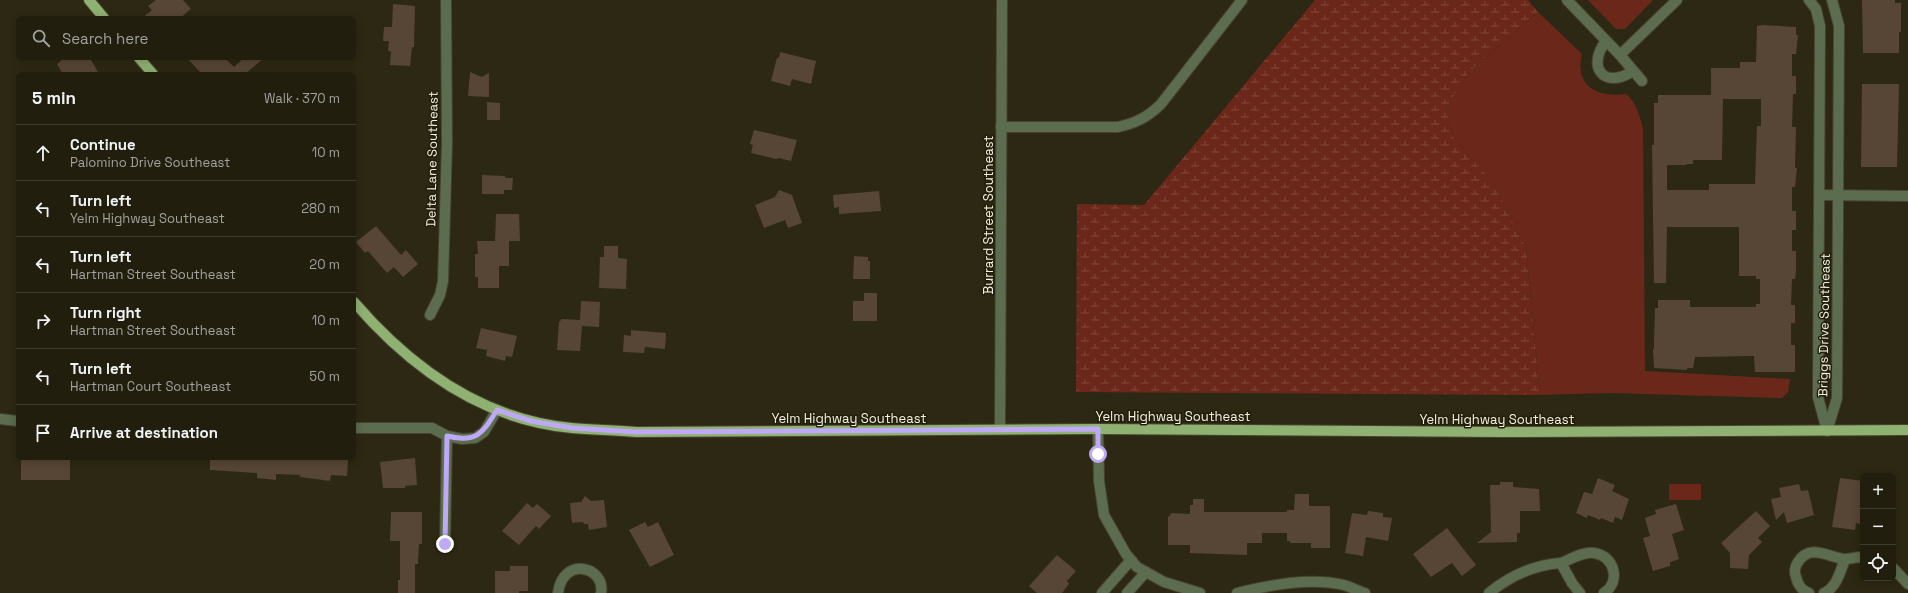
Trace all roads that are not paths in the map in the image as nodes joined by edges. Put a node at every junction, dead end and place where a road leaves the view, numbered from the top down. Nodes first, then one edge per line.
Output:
1 (88, 0) edge
2 (446, 0) edge
3 (1002, 0) edge
4 (1242, 0) edge
5 (1566, 0) edge
6 (1677, 0) edge
7 (1810, 0) edge
8 (1832, 0) edge
9 (102, 16) edge
10 (1606, 41) junction
11 (1620, 55) junction
12 (142, 60) edge
13 (1633, 71) junction
14 (152, 72) edge
15 (1642, 81) dead end
16 (1001, 127) junction
17 (1820, 195) junction
18 (1839, 195) junction
19 (1908, 196) edge
20 (356, 304) edge
21 (430, 315) dead end
22 (497, 410) junction
23 (0, 419) edge
24 (16, 420) edge
25 (356, 428) edge
26 (1000, 429) junction
27 (1098, 429) junction
28 (1908, 430) edge
29 (1827, 431) junction
30 (447, 436) junction
31 (445, 544) dead end
32 (1860, 557) edge
33 (1845, 559) junction
34 (1131, 560) junction
35 (1561, 563) junction
36 (1896, 571) edge
37 (1146, 572) junction
38 (1908, 584) edge
39 (558, 593) edge
40 (601, 593) edge
41 (1102, 593) edge
42 (1128, 593) edge
43 (1200, 593) edge
44 (1237, 593) edge
45 (1365, 593) edge
46 (1489, 593) edge
47 (1580, 593) edge
48 (1604, 593) edge
49 (1809, 593) edge
50 (1824, 593) edge

1 - 9 main road
2 - 21 street, Delta Lane Southeast
3 - 16 street, Burrard Street Southeast
4 - 16 street
5 - 10 street
6 - 11 street
7 - 17 street, Briggs Drive Southeast
8 - 18 street, Briggs Drive Southeast
10 - 11 street
10 - 13 street
11 - 13 street
12 - 14 main road
13 - 15 street
16 - 26 street, Burrard Street Southeast
17 - 18 street
17 - 29 street, Briggs Drive Southeast
18 - 19 street
18 - 29 street, Briggs Drive Southeast
20 - 22 main road, Yelm Highway Southeast
22 - 26 main road, Yelm Highway Southeast
22 - 30 street
23 - 24 street
25 - 30 street
26 - 27 main road, Yelm Highway Southeast
27 - 29 main road, Yelm Highway Southeast
27 - 34 street
28 - 29 main road, Yelm Highway Southeast
30 - 31 street
32 - 33 street
33 - 49 street
33 - 50 street
34 - 37 street
34 - 41 street
35 - 46 street
35 - 47 street
35 - 48 street
36 - 38 street
37 - 42 street
37 - 43 street
39 - 40 street
44 - 45 street

